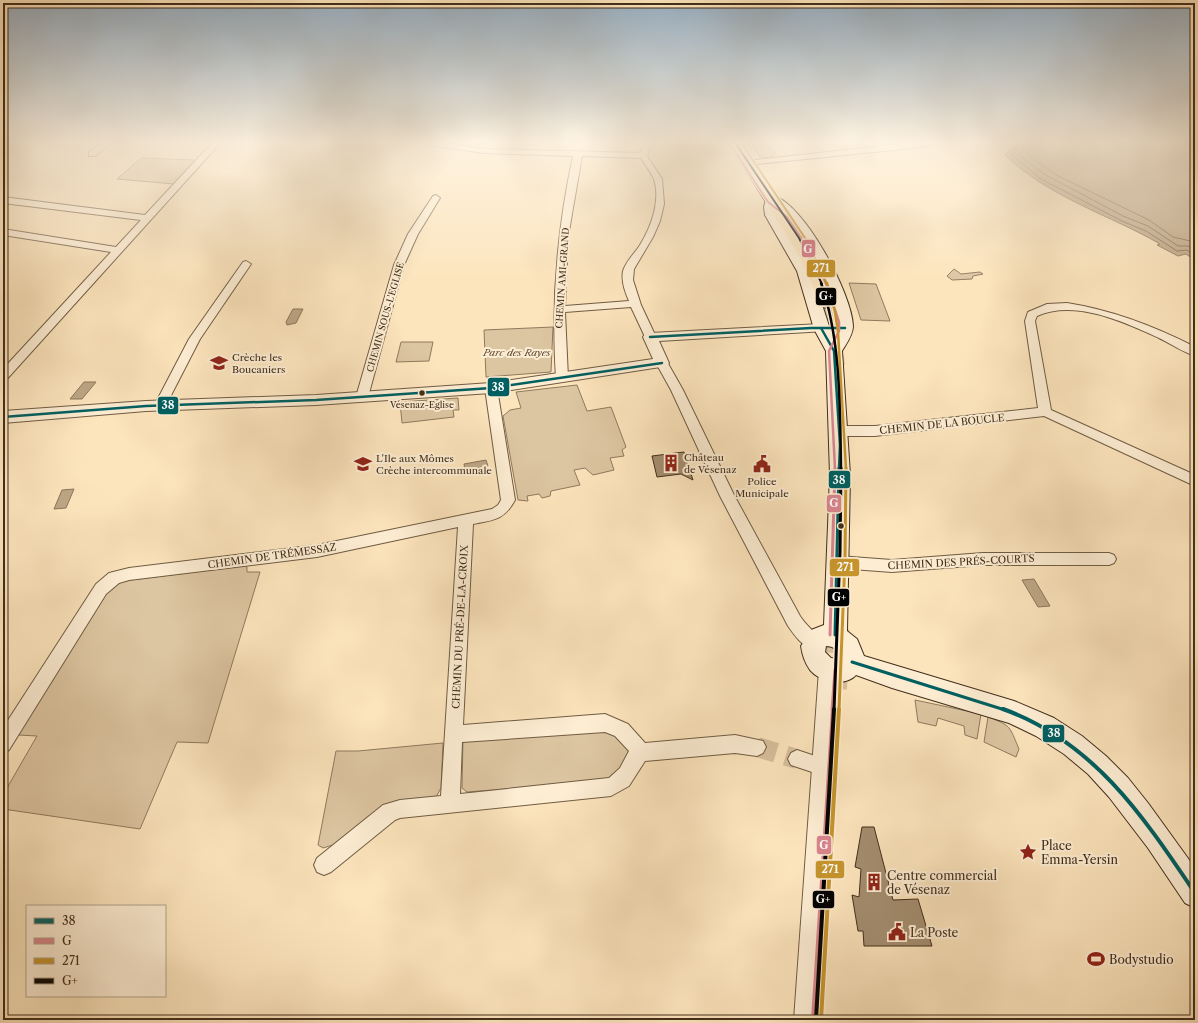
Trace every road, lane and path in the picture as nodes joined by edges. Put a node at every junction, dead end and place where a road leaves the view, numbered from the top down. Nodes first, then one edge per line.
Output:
1 (174, 189) edge
2 (571, 189) edge
3 (660, 189) edge
4 (765, 189) edge
5 (436, 198) dead end
6 (772, 199) junction
7 (3, 200) edge
8 (147, 218) junction
9 (3, 232) edge
10 (117, 250) junction
11 (246, 264) dead end
12 (828, 303) tunnel mouth
13 (636, 304) junction
14 (560, 309) junction
15 (821, 328) junction
16 (845, 328) junction
17 (650, 337) junction
18 (834, 351) junction
19 (1195, 352) edge
20 (662, 363) junction
21 (3, 376) edge
22 (562, 378) junction
23 (491, 388) junction
24 (362, 397) junction
25 (160, 406) junction
26 (1045, 412) junction
27 (3, 417) edge
28 (839, 431) junction
29 (1195, 481) edge
30 (466, 520) junction
31 (1109, 559) dead end
32 (838, 562) junction
33 (824, 639) junction
34 (841, 666) junction
35 (454, 734) junction
36 (3, 744) edge
37 (757, 747) tunnel mouth
38 (641, 752) junction
39 (797, 759) tunnel mouth
40 (824, 766) junction
41 (450, 805) junction
42 (324, 865) dead end
43 (1195, 893) edge
44 (808, 1020) edge

1 - 8 street
2 - 14 street, CHEMIN AMI-GRAND
3 - 13 street
4 - 6 main road
5 - 24 street, CHEMIN SOUS-L'EGLISE
6 - 12 main road
6 - 15 main road
6 - 16 main road
7 - 8 street
8 - 10 street
9 - 10 street
10 - 21 street
11 - 25 street
13 - 14 street
13 - 17 street
14 - 22 street, CHEMIN AMI-GRAND
15 - 16 main road
15 - 17 street
15 - 18 main road
16 - 18 main road
17 - 20 street
18 - 28 main road
19 - 26 street
20 - 22 street
20 - 33 street
22 - 23 street
23 - 24 street
23 - 30 street, CHEMIN DE TRÉMESSAZ
24 - 25 street
25 - 27 street
26 - 28 street, CHEMIN DE LA BOUCLE
26 - 29 street
28 - 32 main road
30 - 35 street, CHEMIN DU PRÉ-DE-LA-CROIX
30 - 36 street, CHEMIN DE TRÉMESSAZ
31 - 32 street, CHEMIN DES PRÉS-COURTS
32 - 33 main road
33 - 34 main road
33 - 34 main road
34 - 40 street
34 - 43 main road
35 - 38 street
35 - 41 street, CHEMIN DU PRÉ-DE-LA-CROIX
37 - 38 street
38 - 41 street
39 - 40 street
40 - 44 street
41 - 42 street

